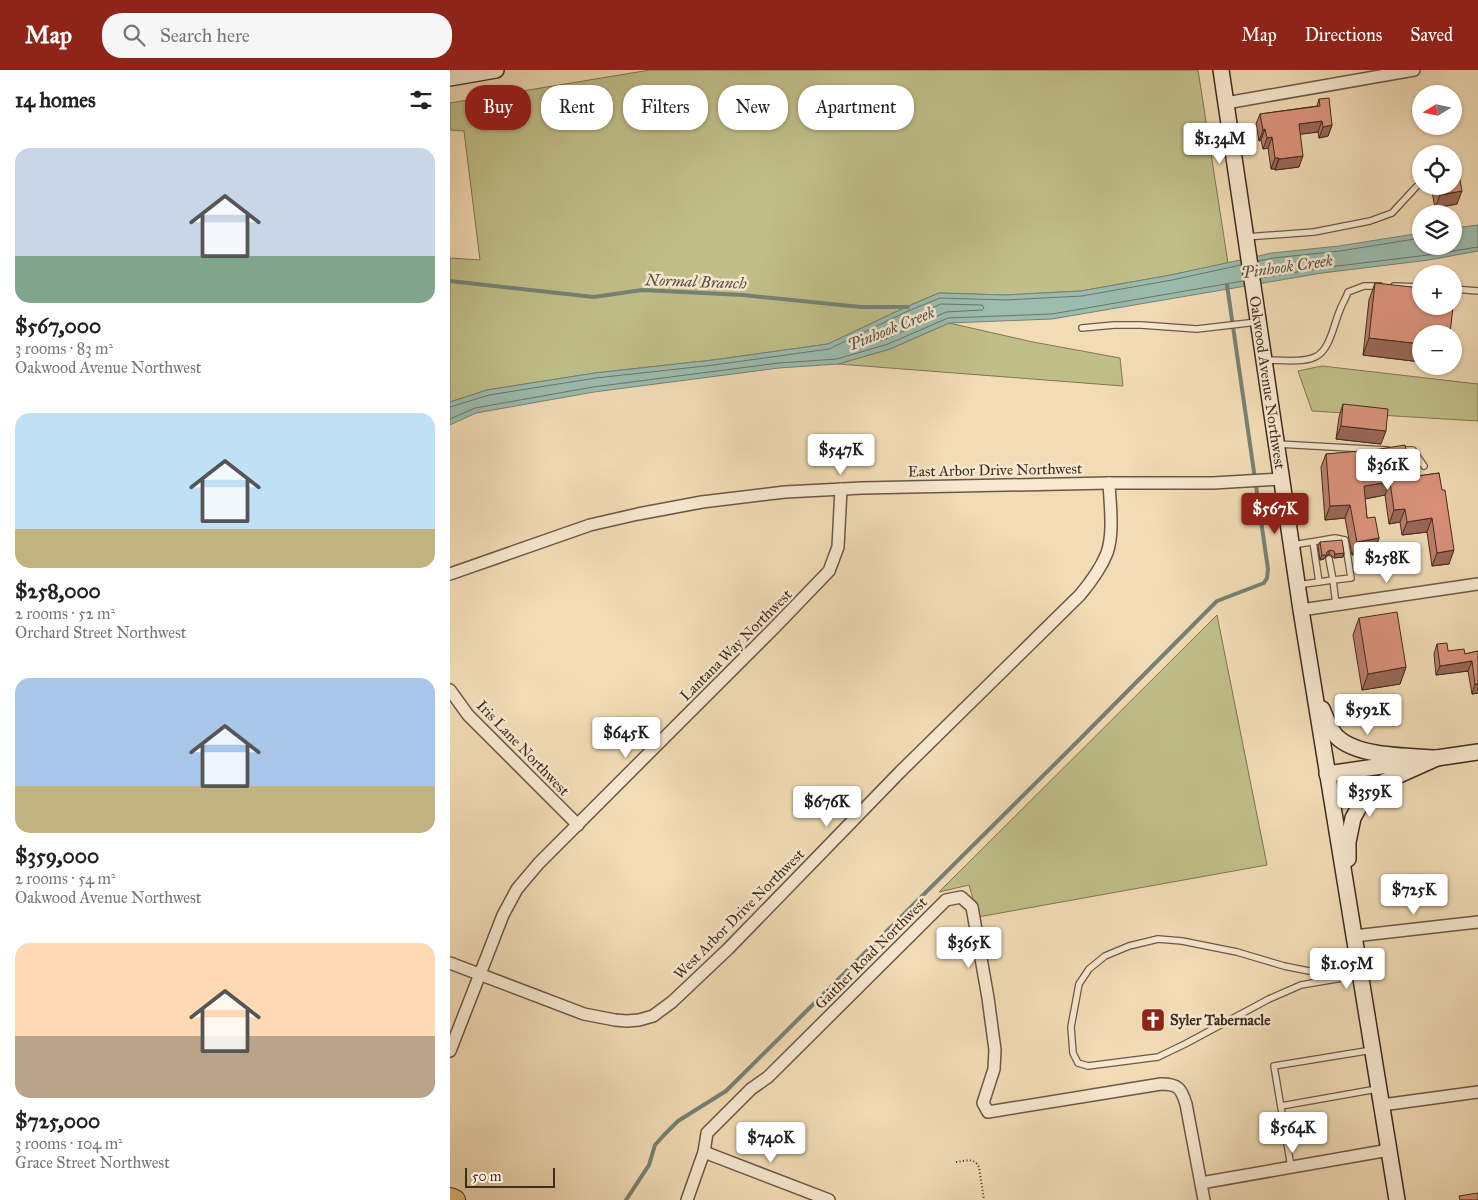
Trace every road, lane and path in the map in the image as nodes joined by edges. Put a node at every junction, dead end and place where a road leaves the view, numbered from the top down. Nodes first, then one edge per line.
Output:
1 (496, 70) edge
2 (1221, 70) edge
3 (1414, 70) edge
4 (450, 78) edge
5 (1226, 103) junction
6 (1412, 191) edge
7 (1246, 237) junction
8 (1412, 287) edge
9 (1462, 290) edge
10 (1478, 291) edge
11 (1259, 321) junction
12 (1082, 328) dead end
13 (1264, 360) junction
14 (1277, 444) junction
15 (1424, 466) dead end
16 (1282, 479) junction
17 (1109, 483) junction
18 (841, 489) junction
19 (1313, 542) junction
20 (1292, 545) junction
21 (1330, 559) dead end
22 (450, 574) edge
23 (1333, 580) junction
24 (1320, 582) junction
25 (1478, 584) edge
26 (1297, 585) junction
27 (1336, 605) junction
28 (1301, 610) junction
29 (1314, 689) junction
30 (450, 690) edge
31 (1478, 752) edge
32 (1437, 758) junction
33 (1328, 774) junction
34 (578, 825) junction
35 (1349, 906) junction
36 (1478, 922) edge
37 (1354, 936) junction
38 (1357, 959) junction
39 (450, 963) edge
40 (479, 975) junction
41 (1360, 975) junction
42 (1372, 1050) junction
43 (450, 1051) edge
44 (1379, 1089) junction
45 (1478, 1092) edge
46 (1382, 1105) junction
47 (1281, 1106) junction
48 (1389, 1150) junction
49 (704, 1152) junction
50 (956, 1162) dead end
51 (1291, 1168) junction
52 (1201, 1184) junction
53 (450, 1198) edge
54 (456, 1200) edge
55 (686, 1200) edge
56 (828, 1200) edge
57 (984, 1200) edge
58 (1204, 1200) edge
59 (1397, 1200) edge

1 - 4 street
2 - 5 street, Oakwood Avenue Northwest
3 - 5 street
5 - 7 street, Oakwood Avenue Northwest
6 - 7 lane
7 - 11 street, Oakwood Avenue Northwest
8 - 13 lane
9 - 10 lane
11 - 12 lane
11 - 13 street, Oakwood Avenue Northwest
13 - 14 street, Oakwood Avenue Northwest
14 - 15 lane
14 - 16 street, Oakwood Avenue Northwest
16 - 17 street, East Arbor Drive Northwest
16 - 20 street, Oakwood Avenue Northwest
17 - 18 street, East Arbor Drive Northwest
17 - 40 street, West Arbor Drive Northwest
18 - 22 street, East Arbor Drive Northwest
18 - 34 street, Lantana Way Northwest
19 - 20 lane
19 - 23 lane
19 - 24 lane
20 - 26 street, Oakwood Avenue Northwest
21 - 23 lane
23 - 24 lane
23 - 27 lane
24 - 26 lane
25 - 27 street
26 - 28 street, Oakwood Avenue Northwest
27 - 28 street
28 - 29 street, Oakwood Avenue Northwest
29 - 32 street
29 - 33 street, Oakwood Avenue Northwest
30 - 34 street, Iris Lane Northwest
31 - 32 street
32 - 33 street
32 - 35 street
33 - 35 street, Oakwood Avenue Northwest
34 - 40 street, Lantana Way Northwest
35 - 37 street, Oakwood Avenue Northwest
36 - 37 street
37 - 38 street, Oakwood Avenue Northwest
38 - 41 street, Oakwood Avenue Northwest
38 - 41 lane
39 - 40 street, West Arbor Drive Northwest
40 - 43 street, Lantana Way Northwest
41 - 42 street, Oakwood Avenue Northwest
42 - 44 street, Oakwood Avenue Northwest
42 - 47 lane
44 - 46 street, Oakwood Avenue Northwest
44 - 47 lane
45 - 46 street
46 - 48 street, Oakwood Avenue Northwest
47 - 51 lane
48 - 51 street
48 - 59 street, Oakwood Avenue Northwest
49 - 52 street, Gaither Road Northwest
49 - 55 street, Gaither Road Northwest
49 - 56 street
50 - 57 path
51 - 52 street
52 - 58 street, Gaither Road Northwest
53 - 54 highway

